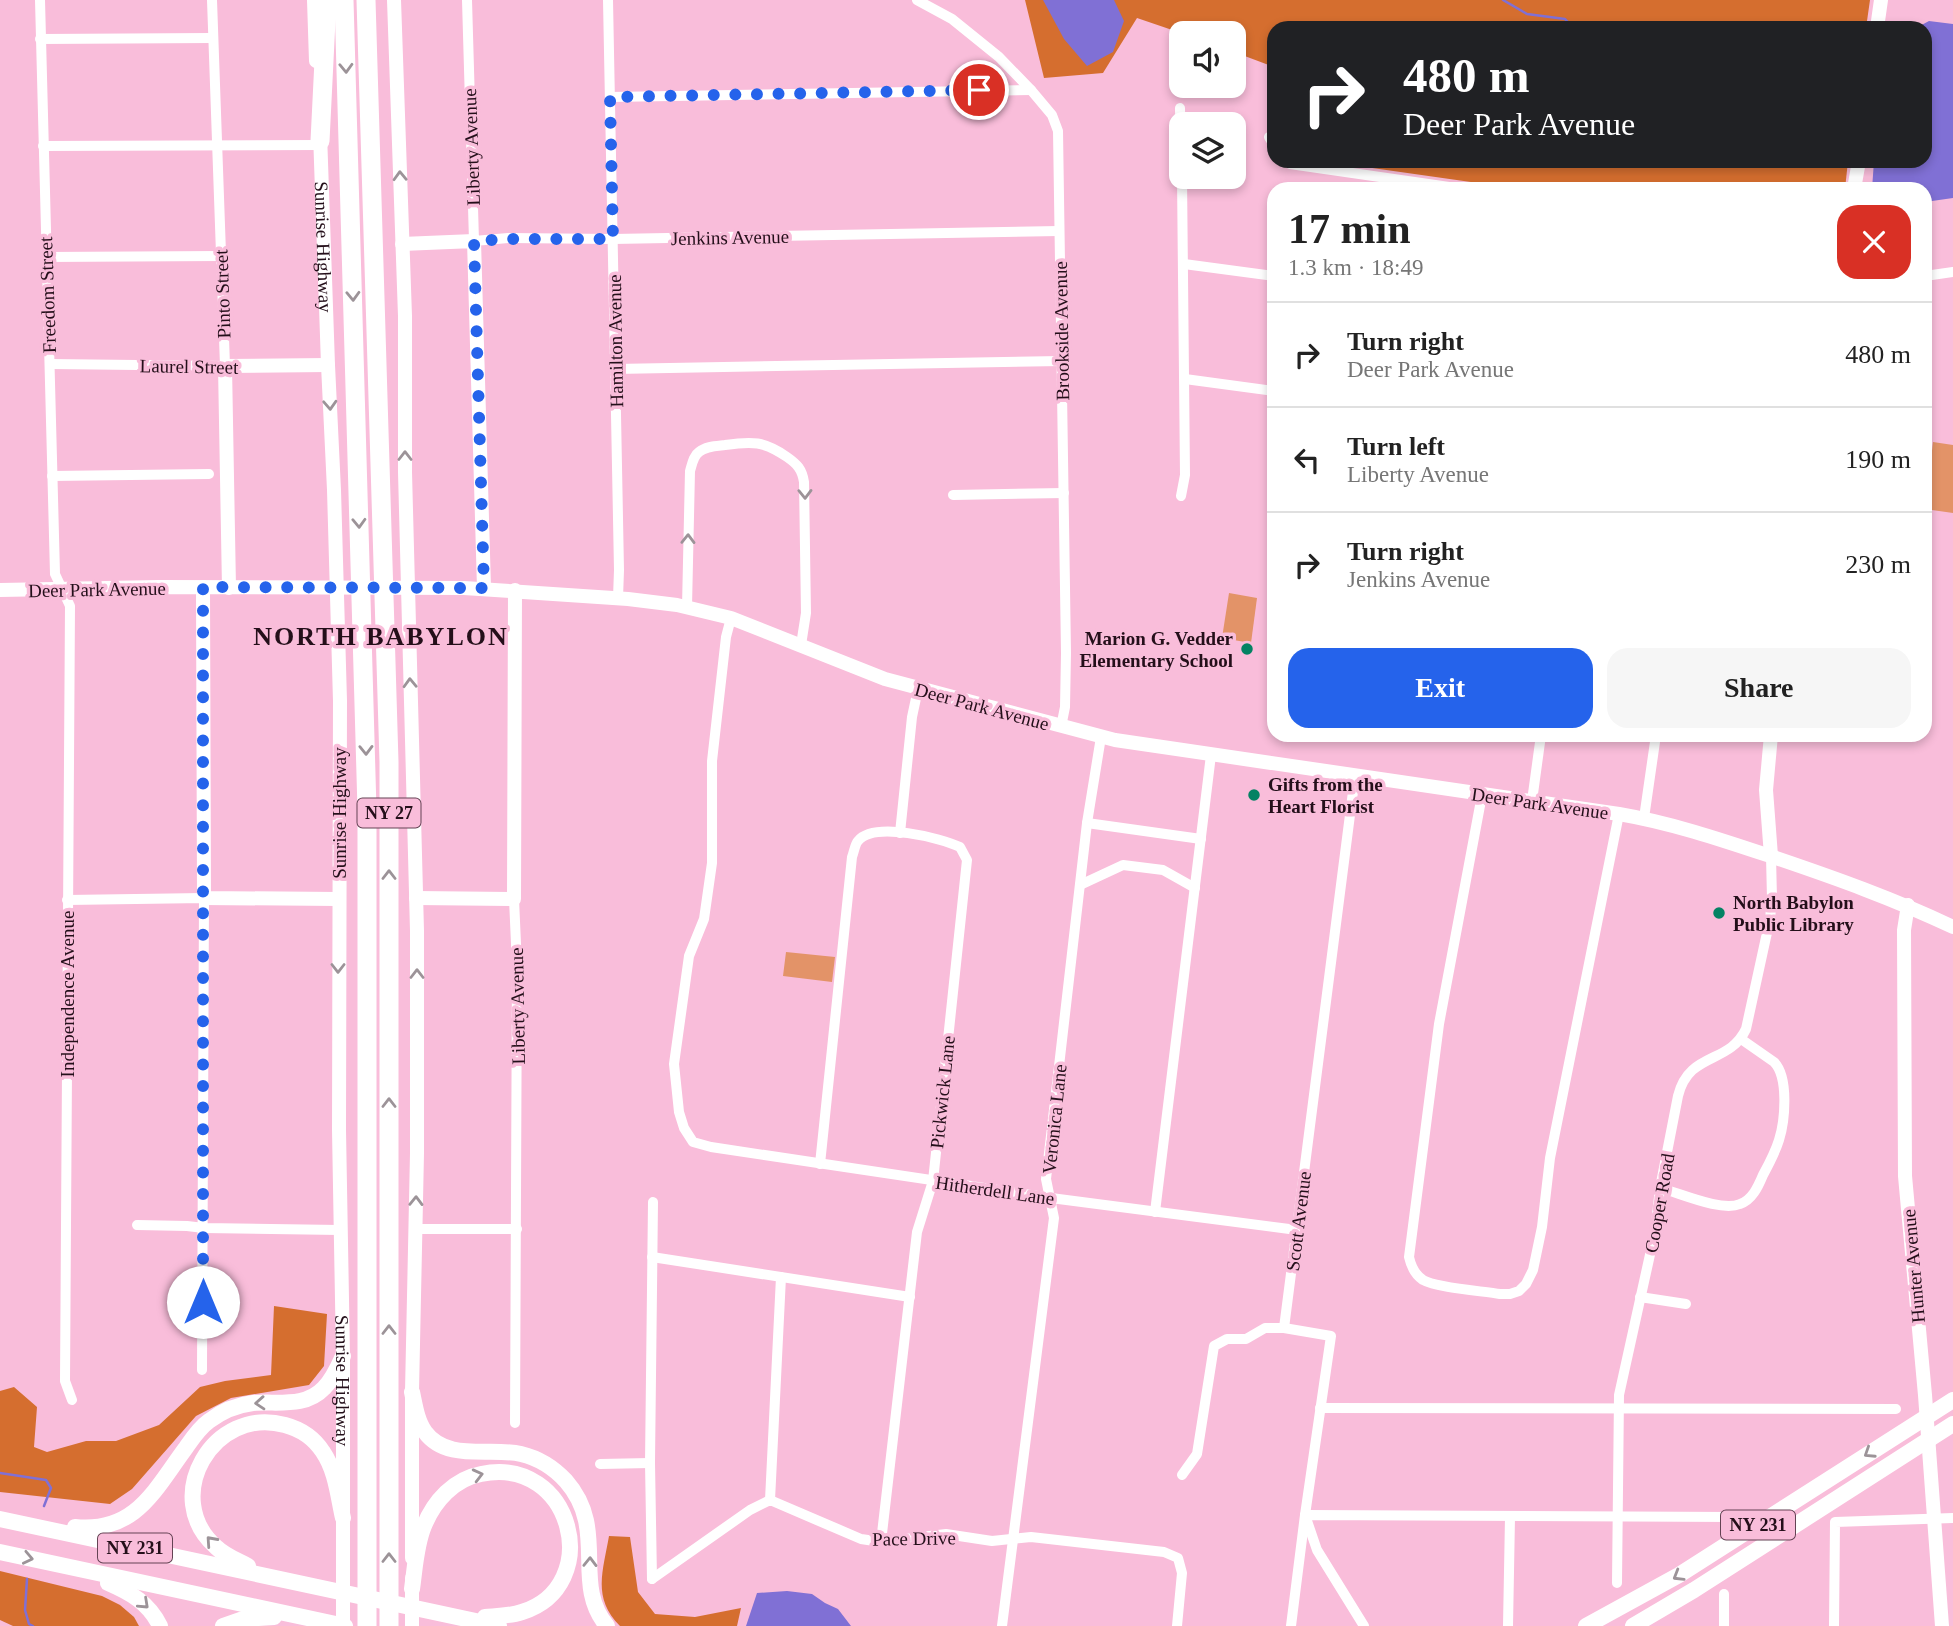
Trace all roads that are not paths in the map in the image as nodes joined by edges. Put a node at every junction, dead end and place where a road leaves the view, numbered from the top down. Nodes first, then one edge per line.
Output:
1 (40, 0) edge
2 (212, 0) edge
3 (314, 0) edge
4 (327, 0) edge
5 (344, 0) edge
6 (366, 0) edge
7 (394, 0) edge
8 (467, 0) edge
9 (608, 0) edge
10 (917, 0) edge
11 (1881, 0) edge
12 (1879, 21) edge
13 (212, 38) junction
14 (40, 39) junction
15 (1031, 90) junction
16 (610, 97) junction
17 (1180, 108) dead end
18 (1180, 112) edge
19 (320, 143) junction
20 (216, 145) junction
21 (43, 146) junction
22 (1318, 168) edge
23 (1415, 182) edge
24 (1181, 189) edge
25 (1059, 231) junction
26 (613, 239) junction
27 (474, 241) junction
28 (402, 244) junction
29 (220, 256) junction
30 (46, 257) junction
31 (1184, 264) junction
32 (1953, 272) edge
33 (1267, 275) edge
34 (1932, 275) edge
35 (1061, 360) junction
36 (50, 364) junction
37 (328, 365) junction
38 (225, 366) junction
39 (615, 369) junction
40 (1185, 379) junction
41 (1267, 390) edge
42 (209, 474) dead end
43 (52, 476) junction
44 (1064, 493) junction
45 (953, 495) dead end
46 (1181, 496) dead end
47 (203, 587) junction
48 (229, 587) junction
49 (62, 588) junction
50 (484, 588) junction
51 (0, 590) edge
52 (515, 590) junction
53 (618, 598) junction
54 (687, 607) junction
55 (731, 618) junction
56 (801, 645) junction
57 (918, 688) junction
58 (1061, 727) junction
59 (1101, 737) junction
60 (1540, 742) edge
61 (1655, 742) edge
62 (1770, 742) edge
63 (1211, 755) junction
64 (1355, 776) junction
65 (1482, 794) junction
66 (1532, 801) junction
67 (1619, 814) junction
68 (1644, 818) junction
69 (1087, 823) junction
70 (900, 833) junction
71 (1201, 839) junction
72 (1771, 856) junction
73 (1080, 885) junction
74 (1195, 888) junction
75 (204, 898) junction
76 (416, 898) junction
77 (514, 899) junction
78 (67, 900) junction
79 (338, 900) junction
80 (1908, 905) junction
81 (1953, 927) edge
82 (1741, 1039) junction
83 (820, 1164) junction
84 (933, 1181) junction
85 (1660, 1188) junction
86 (1051, 1198) junction
87 (653, 1202) dead end
88 (1155, 1212) junction
89 (137, 1225) dead end
90 (204, 1228) junction
91 (416, 1229) junction
92 (517, 1229) junction
93 (340, 1230) junction
94 (1297, 1230) junction
95 (652, 1257) junction
96 (781, 1277) junction
97 (910, 1297) junction
98 (1640, 1297) junction
99 (1686, 1304) dead end
100 (1284, 1328) junction
101 (343, 1356) junction
102 (202, 1370) dead end
103 (412, 1392) junction
104 (72, 1400) dead end
105 (1953, 1400) edge
106 (1618, 1407) junction
107 (1320, 1408) junction
108 (1896, 1409) dead end
109 (1927, 1416) junction
110 (515, 1423) dead end
111 (1953, 1424) edge
112 (1928, 1440) junction
113 (650, 1463) junction
114 (600, 1464) dead end
115 (1182, 1475) dead end
116 (770, 1500) junction
117 (1305, 1515) junction
118 (1510, 1517) junction
119 (1617, 1517) junction
120 (1733, 1517) dead end
121 (343, 1518) junction
122 (1935, 1518) junction
123 (1953, 1518) edge
124 (0, 1519) edge
125 (1013, 1538) junction
126 (881, 1542) junction
127 (0, 1552) edge
128 (77, 1569) junction
129 (269, 1576) junction
130 (1617, 1583) dead end
131 (412, 1589) junction
132 (1724, 1594) dead end
133 (298, 1616) junction
134 (458, 1617) junction
135 (160, 1626) edge
136 (223, 1626) edge
137 (344, 1626) edge
138 (367, 1626) edge
139 (389, 1626) edge
140 (412, 1626) edge
141 (499, 1626) edge
142 (607, 1626) edge
143 (1002, 1626) edge
144 (1177, 1626) edge
145 (1291, 1626) edge
146 (1364, 1626) edge
147 (1508, 1626) edge
148 (1586, 1626) edge
149 (1633, 1626) edge
150 (1724, 1626) edge
151 (1834, 1626) edge
152 (1942, 1626) edge

1 - 14 street, Freedom Street
2 - 13 street, Pinto Street
3 - 19 main road, Sunrise Highway
4 - 19 highway
5 -> 138 highway, Sunrise Highway / NY 27
139 -> 6 highway, NY 27
28 -> 7 main road
8 - 27 street, Liberty Avenue
9 - 16 street, Hamilton Avenue
10 - 15 street, Brookside Avenue
11 - 12 main road
13 - 14 street
13 - 20 street, Pinto Street
14 - 21 street, Freedom Street
15 - 16 street
15 - 25 street, Brookside Avenue
16 - 26 street, Hamilton Avenue
17 - 18 street
19 - 20 street
19 - 37 main road, Sunrise Highway
20 - 21 street
20 - 29 street, Pinto Street
21 - 30 street, Freedom Street
22 - 23 street
24 - 31 street
25 - 26 street, Jenkins Avenue
25 - 35 street, Brookside Avenue
26 - 27 street, Jenkins Avenue
26 - 39 street, Hamilton Avenue
27 - 28 main road, Jenkins Avenue
27 - 50 main road, Liberty Avenue
76 -> 28 main road
29 - 30 street
29 - 38 street, Pinto Street
30 - 36 street, Freedom Street
31 - 33 street
31 - 40 street
32 - 34 street
35 - 39 street
35 - 44 street, Brookside Avenue
36 - 38 street, Laurel Street
36 - 43 street, Freedom Street
37 - 38 main road, Laurel Street
37 -> 79 main road, Sunrise Highway
38 - 48 main road, Pinto Street
39 - 53 street, Hamilton Avenue
40 - 41 street
40 - 46 street
42 - 43 street
43 - 49 street, Freedom Street
44 - 45 street
44 - 58 street, Brookside Avenue
47 - 48 main road, Deer Park Avenue
47 - 49 main road, Deer Park Avenue
47 - 75 main road
48 - 50 main road, Deer Park Avenue
49 - 51 main road, Deer Park Avenue
49 - 78 street, Independence Avenue
50 - 52 main road, Deer Park Avenue
52 - 53 main road, Deer Park Avenue
52 - 77 main road, Liberty Avenue
53 - 54 main road, Deer Park Avenue
54 - 55 main road, Deer Park Avenue
54 -> 56 street
55 - 56 main road, Deer Park Avenue
55 - 83 street, Hitherdell Lane
56 - 57 main road, Deer Park Avenue
57 - 58 main road, Deer Park Avenue
57 - 70 street
58 - 59 main road, Deer Park Avenue
59 - 63 main road, Deer Park Avenue
59 - 69 street, Veronica Lane
60 - 66 street
61 - 68 street
62 - 72 main road
63 - 64 main road, Deer Park Avenue
63 - 71 street
64 - 65 main road, Deer Park Avenue
64 - 94 street, Scott Avenue
65 - 66 main road, Deer Park Avenue
65 - 67 street
66 - 67 main road, Deer Park Avenue
67 - 68 main road, Deer Park Avenue
68 - 72 main road, Deer Park Avenue
69 - 71 street
69 - 73 street, Veronica Lane
70 - 83 street
70 - 84 street, Pickwick Lane
71 - 74 street
72 - 80 main road, Deer Park Avenue
72 - 82 street
73 - 74 street
73 - 86 street, Veronica Lane
74 - 88 street
75 - 78 street
75 - 79 main road
75 - 90 street
76 - 77 main road
91 -> 76 main road
77 - 92 street, Liberty Avenue
78 - 104 street, Independence Avenue
79 -> 93 main road, Sunrise Highway
80 - 81 main road, Deer Park Avenue
80 - 109 main road, Hunter Avenue
82 - 85 street, Cooper Road
82 - 85 street
83 - 84 street, Hitherdell Lane
84 - 86 street, Hitherdell Lane
84 - 97 street, Pickwick Lane
85 - 98 street, Cooper Road
86 - 88 street, Hitherdell Lane
86 - 125 street, Veronica Lane
87 - 95 street
88 - 94 street, Hitherdell Lane
89 - 90 street
90 - 93 street
90 - 102 street
91 - 92 street
91 - 103 main road
92 - 110 street, Liberty Avenue
93 - 101 main road, Sunrise Highway
94 - 100 street, Scott Avenue
95 - 96 street
95 - 113 street
96 - 97 street
96 - 116 street
97 - 126 street, Pickwick Lane
98 - 99 street
98 - 106 street, Cooper Road
100 - 107 street
100 - 115 street
101 - 121 main road, Sunrise Highway
101 -> 124 main road
103 - 131 main road
142 -> 103 main road
105 - 109 main road, NY 231
106 - 107 street
106 - 108 street
106 - 119 street, Cooper Road
107 - 117 street
109 - 112 main road, Hunter Avenue
109 -> 148 main road, NY 231
111 - 112 main road, NY 231
112 - 122 main road, Hunter Avenue
112 - 149 main road, NY 231
113 - 114 street
113 - 116 street
116 - 126 street, Pace Drive
117 - 118 street
117 - 145 street
117 - 146 street
118 - 119 street
118 - 147 street
119 - 120 street
119 - 130 street, Cooper Road
129 -> 121 main road
121 - 137 main road, Sunrise Highway
122 - 123 street
122 - 151 street
122 - 152 main road, Hunter Avenue
124 - 129 main road, NY 231
125 - 126 street, Pace Drive
125 - 143 street, Veronica Lane
125 - 144 street, Pace Drive
127 -> 128 main road, NY 231
128 - 133 main road, NY 231
128 -> 135 main road
129 - 134 main road, NY 231
131 -> 134 main road
131 - 140 main road
132 - 150 street
133 - 136 main road
133 - 137 main road, NY 231
134 - 141 main road, NY 231

